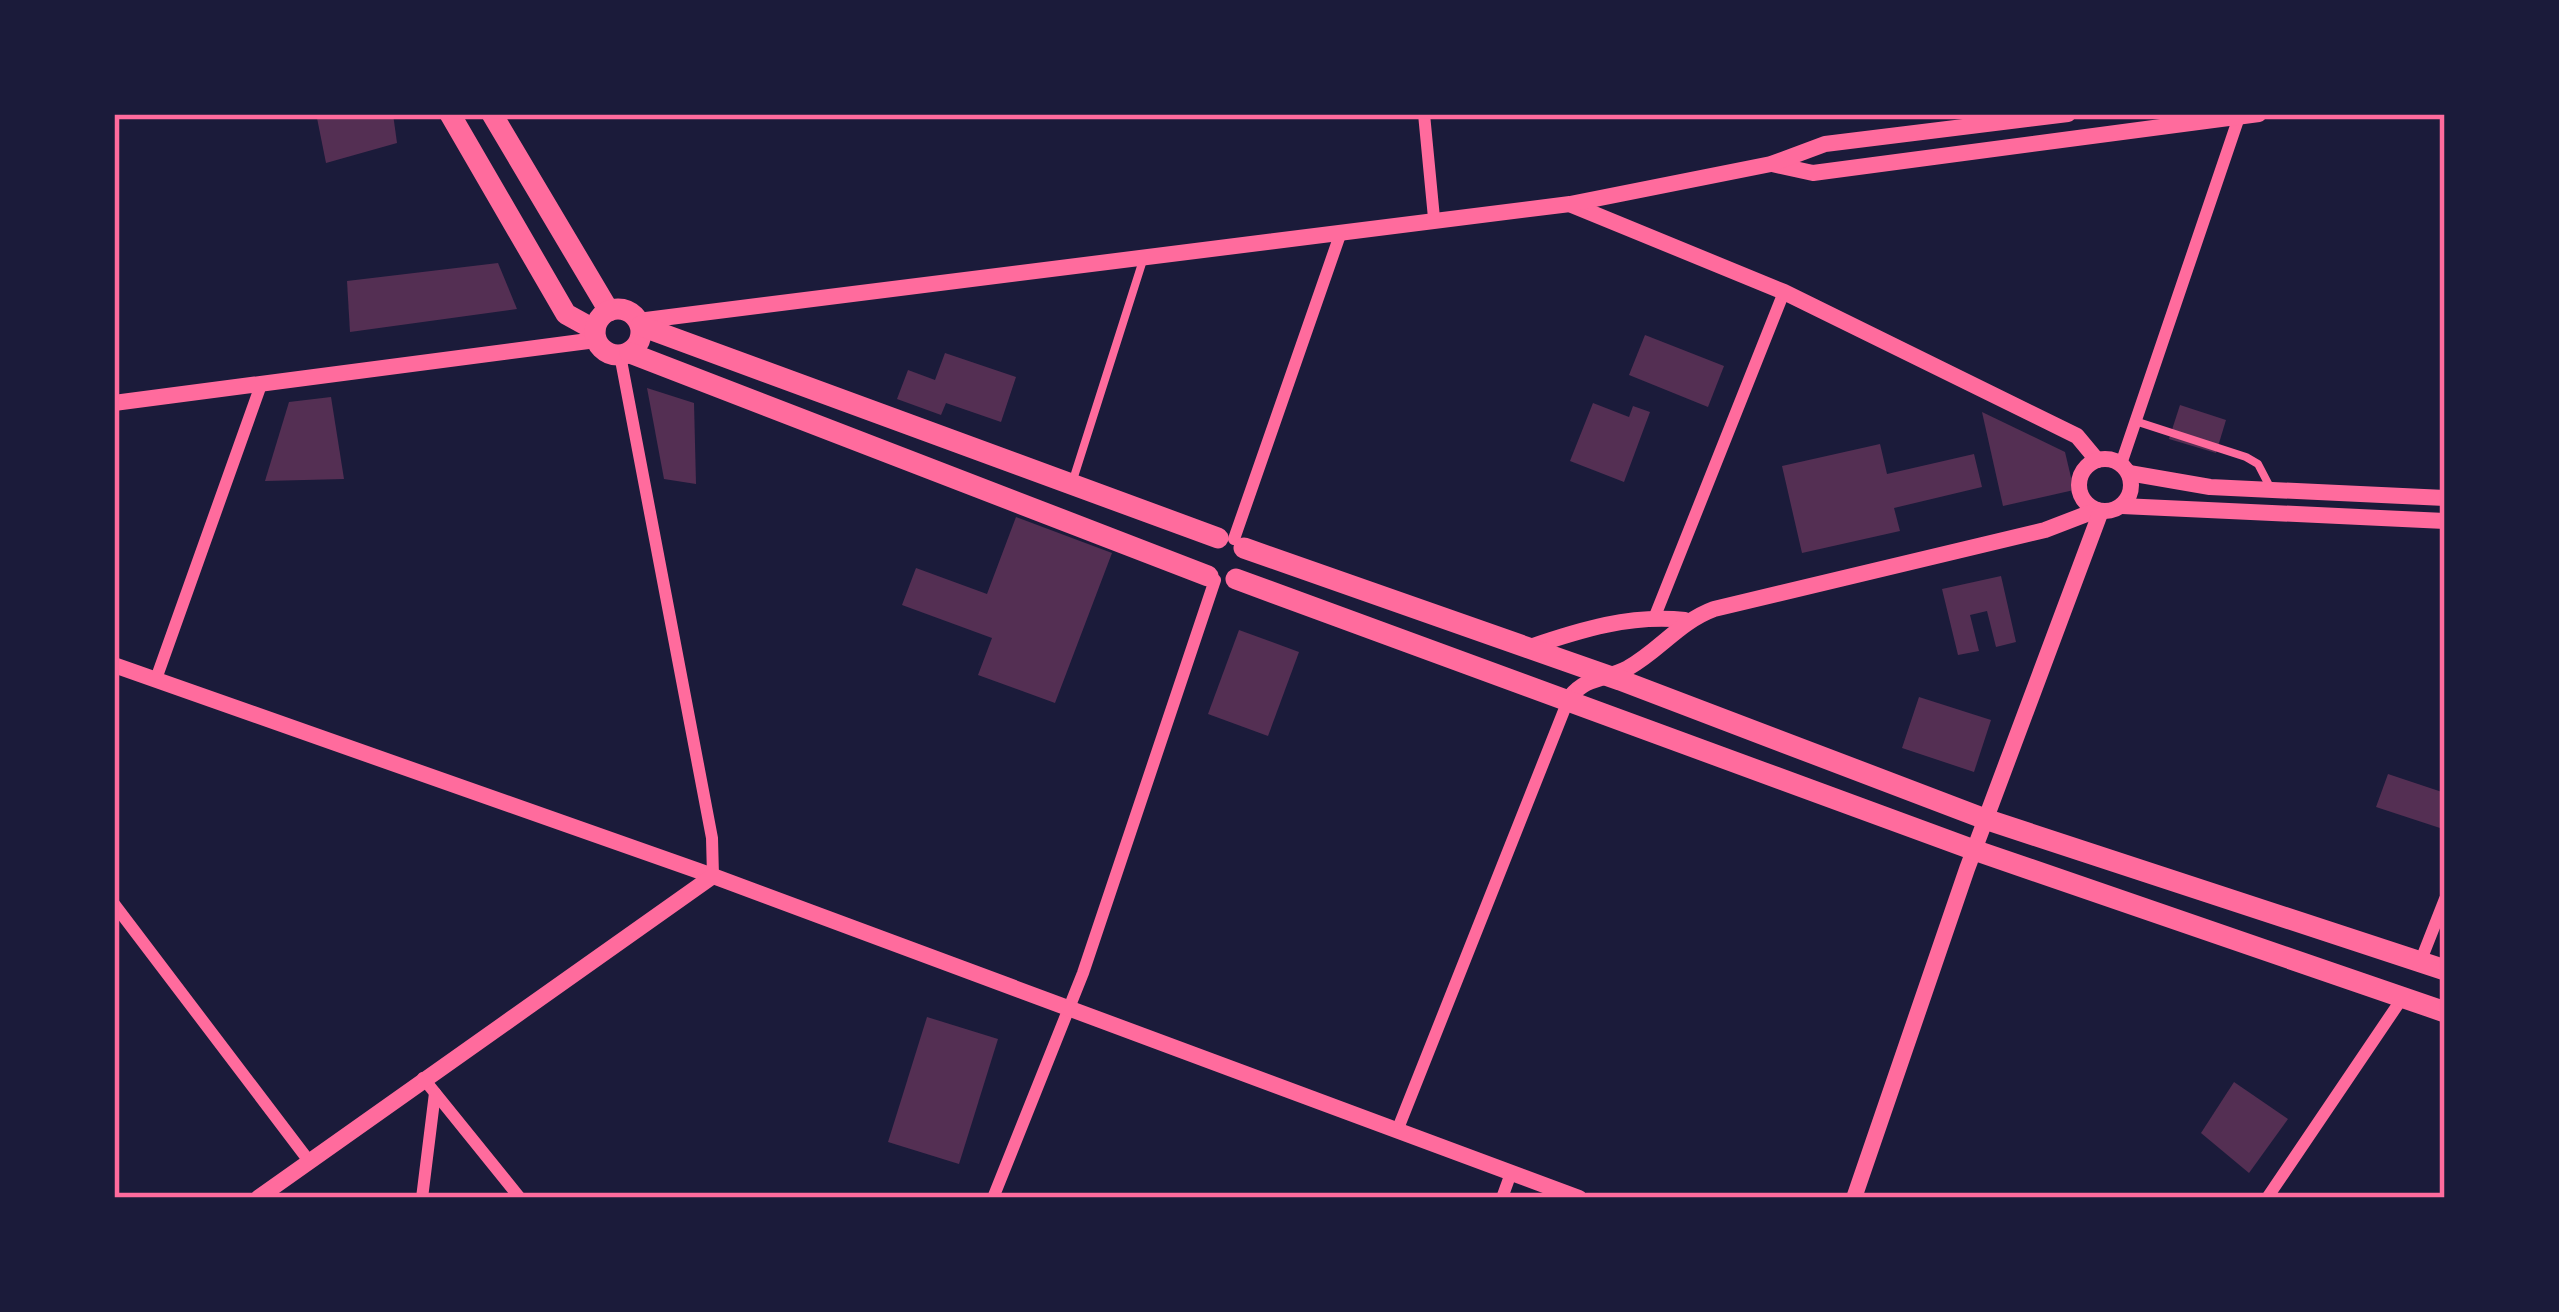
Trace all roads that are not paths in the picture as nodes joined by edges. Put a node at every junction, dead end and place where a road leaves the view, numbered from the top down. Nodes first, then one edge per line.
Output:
1 (450, 114) edge
2 (492, 114) edge
3 (1424, 114) edge
4 (2068, 114) edge
5 (2259, 114) edge
6 (2239, 117) junction
7 (1771, 164) junction
8 (1570, 203) junction
9 (1434, 218) junction
10 (1341, 232) junction
11 (1144, 256) junction
12 (1784, 292) junction
13 (639, 324) junction
14 (600, 327) junction
15 (625, 354) junction
16 (262, 382) junction
17 (114, 404) edge
18 (2135, 422) junction
19 (2097, 460) junction
20 (2125, 468) junction
21 (1071, 484) junction
22 (2272, 490) junction
23 (2445, 498) edge
24 (2122, 506) junction
25 (2099, 510) junction
26 (1060, 518) junction
27 (2445, 521) edge
28 (1232, 542) junction
29 (1220, 578) junction
30 (1655, 616) junction
31 (1685, 620) junction
32 (1529, 647) junction
33 (114, 665) edge
34 (1604, 675) junction
35 (156, 679) junction
36 (1570, 698) junction
37 (1985, 819) junction
38 (1974, 850) junction
39 (713, 876) junction
40 (2445, 899) edge
41 (114, 904) edge
42 (2421, 960) junction
43 (2445, 970) edge
44 (2403, 996) junction
45 (1070, 1008) junction
46 (2445, 1012) edge
47 (429, 1086) junction
48 (1397, 1131) junction
49 (309, 1161) junction
50 (1511, 1173) junction
51 (258, 1198) edge
52 (422, 1198) edge
53 (520, 1198) edge
54 (993, 1198) edge
55 (1502, 1198) edge
56 (1579, 1198) edge
57 (1854, 1198) edge
58 (2267, 1198) edge

1 - 14 main road
2 - 14 main road
3 - 9 street
4 - 7 street
5 - 6 street
6 - 7 street
6 - 18 street
7 - 8 street
8 - 9 street
8 - 12 street
9 - 10 street
10 - 11 street
10 - 28 street
11 - 13 street
11 - 21 lane
12 - 19 street
12 - 30 street
13 - 14 main road
13 - 15 main road
13 - 21 main road
14 - 15 main road
14 - 16 street
15 - 26 main road
15 - 39 street
16 - 17 street
16 - 35 street
18 - 20 street
18 - 22 lane
19 - 20 street
19 - 25 street
20 - 22 street
20 - 24 street
21 - 26 main road
21 - 28 main road
22 - 23 street
24 - 25 street
24 - 27 street
25 - 31 street
25 - 37 street
26 - 29 main road
28 - 29 main road
28 - 29 main road
28 - 32 main road
29 - 36 main road
29 - 45 street
30 - 31 street
30 - 32 street
31 - 34 street
32 - 34 main road
33 - 35 street
34 - 36 street
34 - 37 main road
35 - 39 street
36 - 38 main road
36 - 48 street
37 - 38 street
37 - 42 main road
38 - 44 main road
38 - 57 street
39 - 45 street
39 - 47 street
40 - 42 street
41 - 49 street
42 - 43 main road
42 - 44 main road
44 - 46 main road
44 - 58 street
45 - 48 street
45 - 54 street
47 - 49 street
47 - 52 street
47 - 53 street
48 - 50 street
49 - 51 street
50 - 55 street
50 - 56 street

